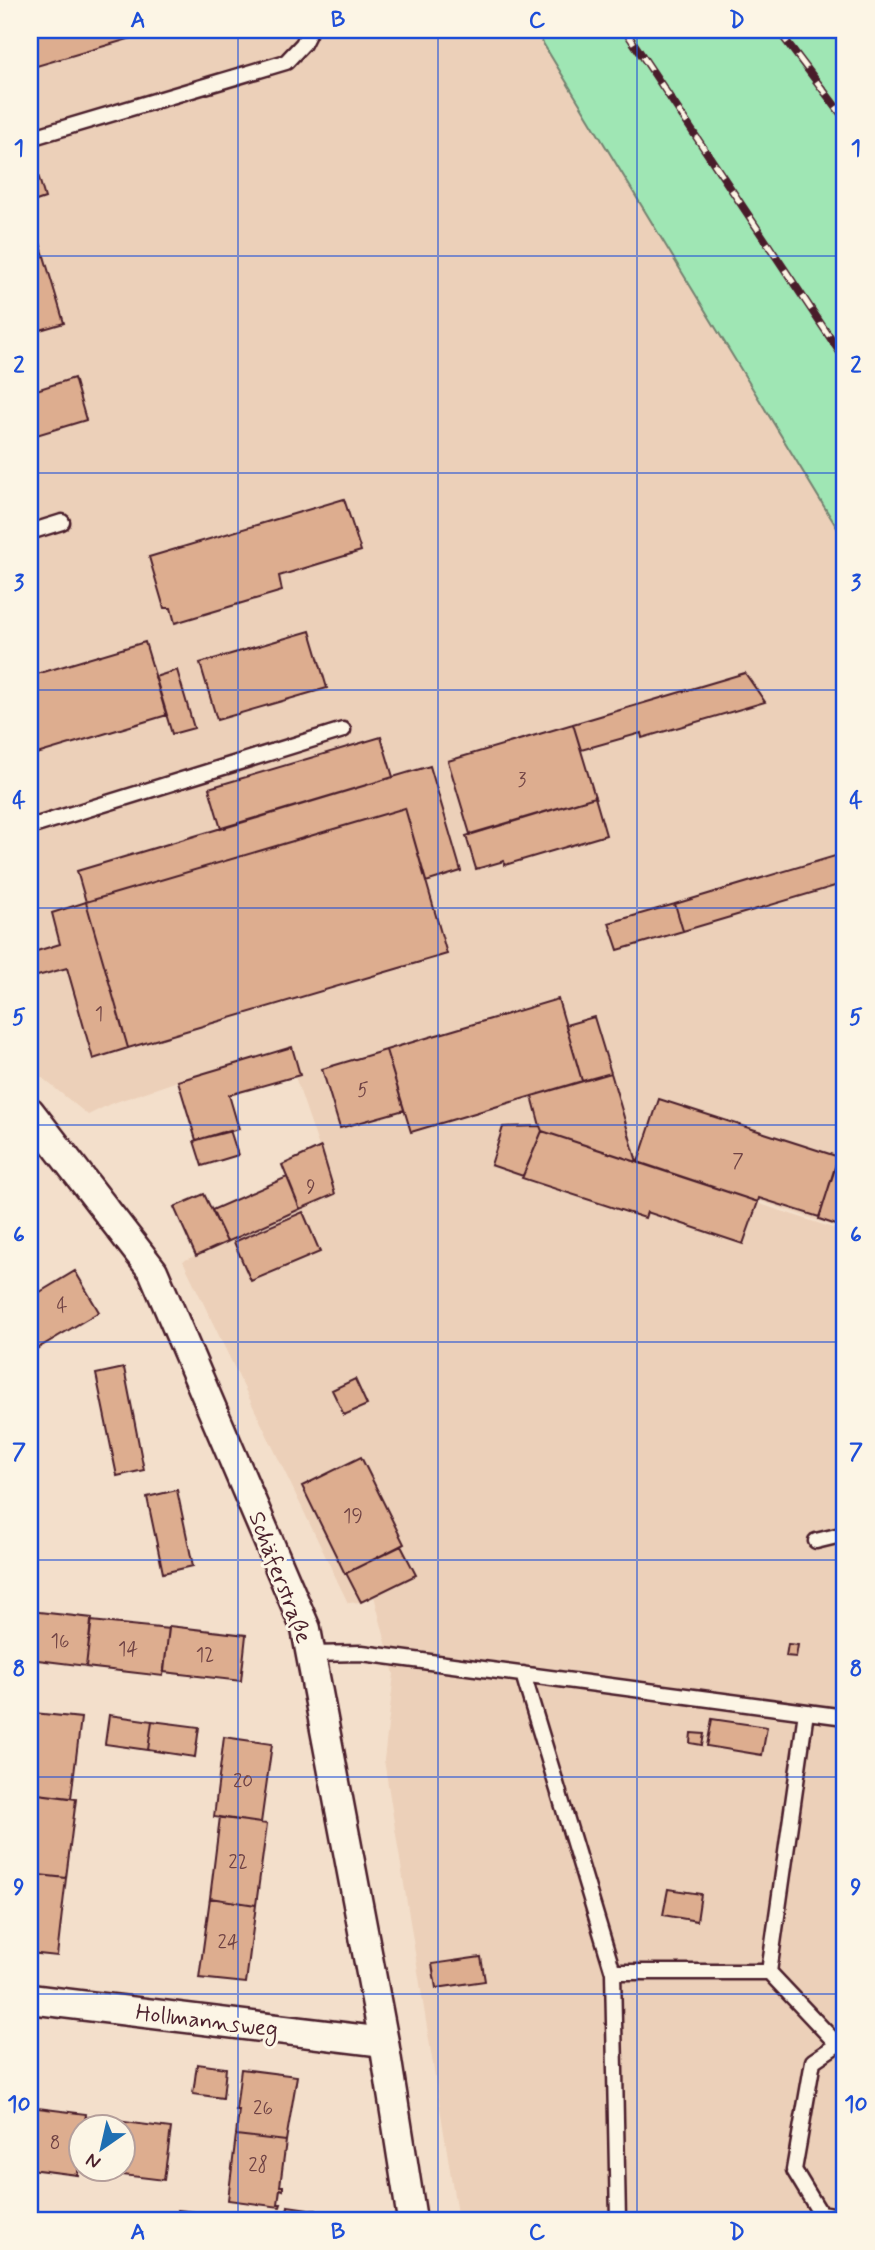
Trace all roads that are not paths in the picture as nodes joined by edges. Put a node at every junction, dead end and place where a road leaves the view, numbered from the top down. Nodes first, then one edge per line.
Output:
1 (310, 30) edge
2 (30, 138) edge
3 (62, 522) dead end
4 (30, 532) edge
5 (343, 730) dead end
6 (30, 827) edge
7 (30, 1112) edge
8 (845, 1534) edge
9 (817, 1541) dead end
10 (310, 1654) junction
11 (523, 1674) junction
12 (806, 1712) junction
13 (845, 1717) edge
14 (612, 1972) junction
15 (769, 1972) junction
16 (30, 1999) edge
17 (384, 2042) junction
18 (841, 2042) edge
19 (845, 2217) edge
20 (412, 2220) edge
21 (618, 2220) edge

1 - 2 lane
3 - 4 lane
5 - 6 lane
7 - 10 street, Schäferstraße
8 - 9 lane
10 - 11 lane
10 - 17 street, Schäferstraße
11 - 12 lane
11 - 14 lane
12 - 13 lane
12 - 15 lane
14 - 15 lane
14 - 21 lane
15 - 18 lane
16 - 17 street, Hollmannsweg
17 - 20 street, Schäferstraße
18 - 19 lane

